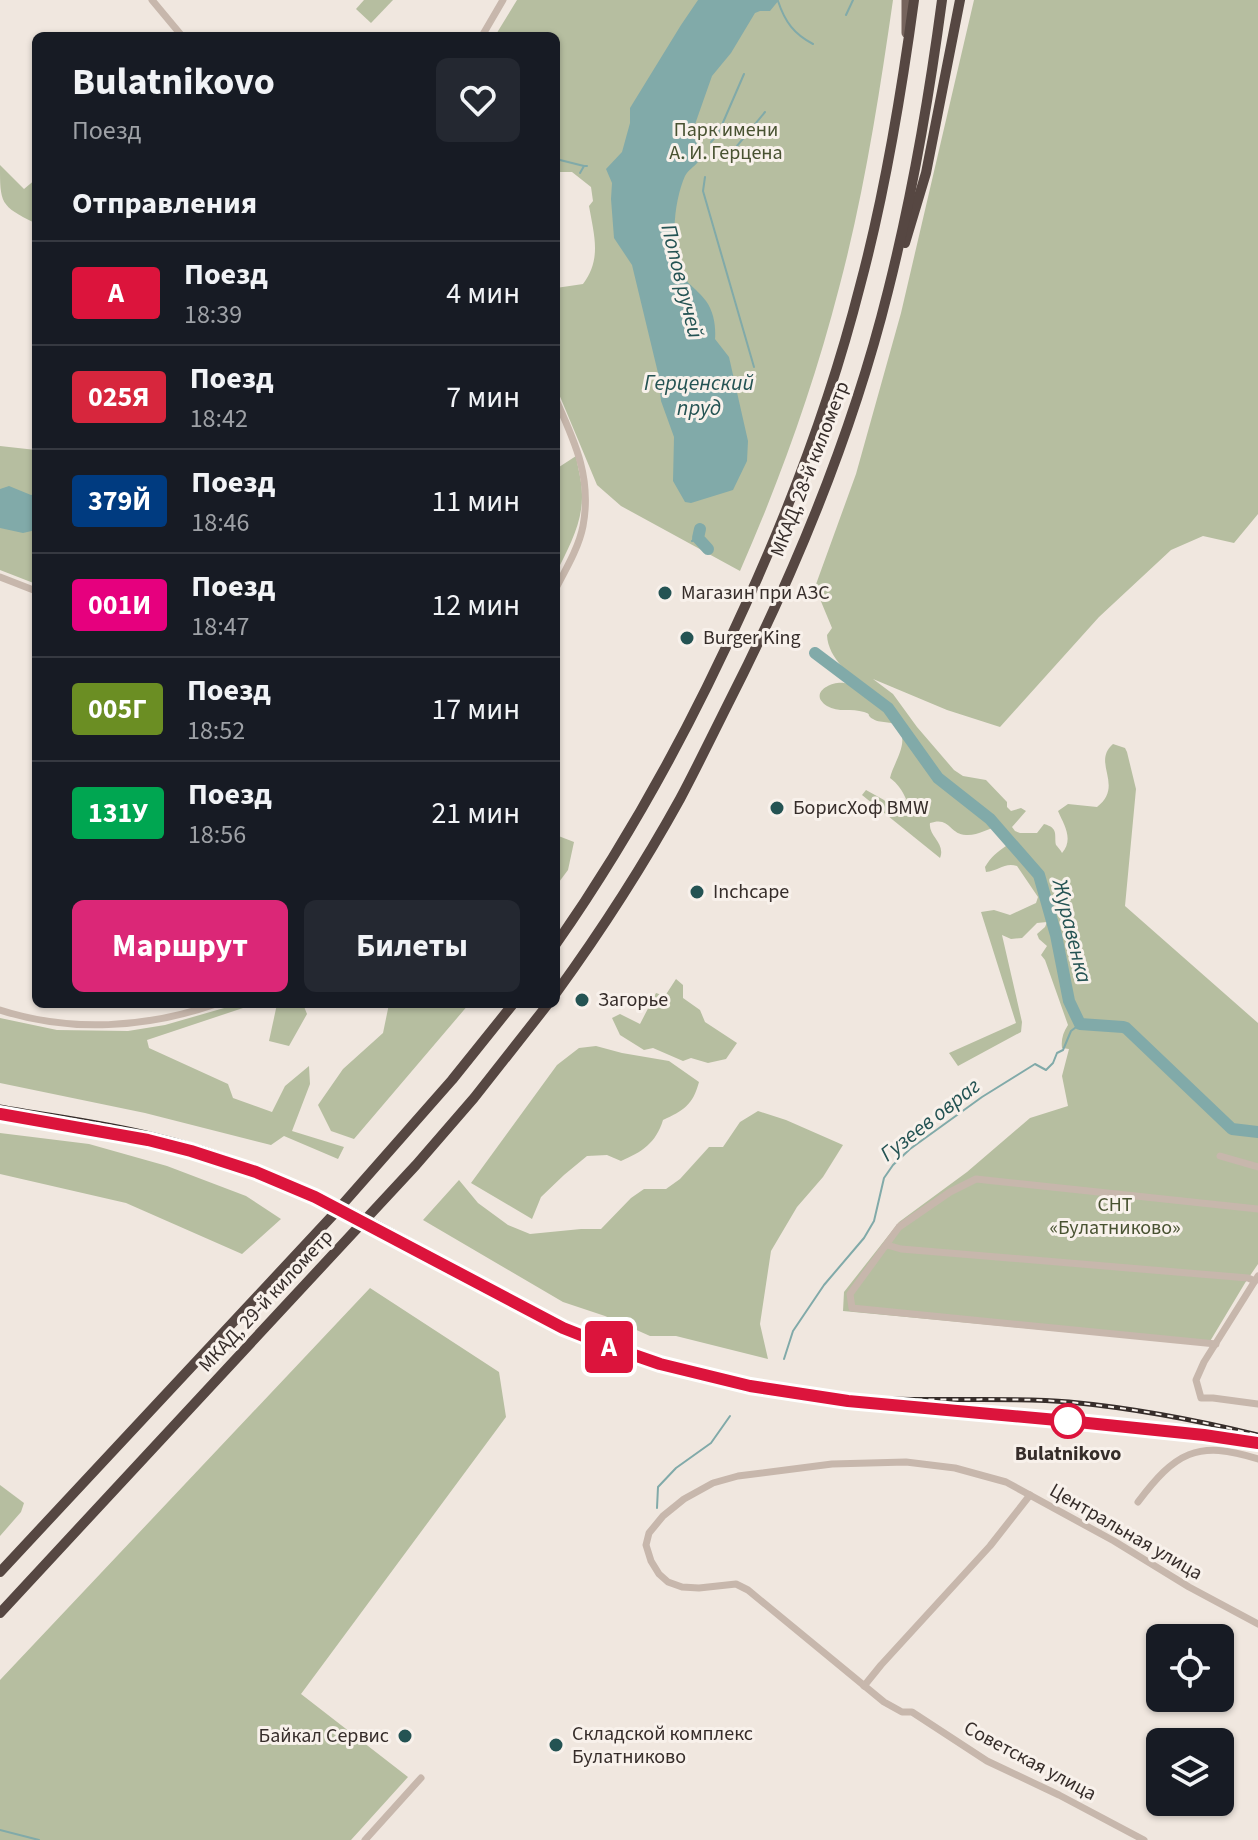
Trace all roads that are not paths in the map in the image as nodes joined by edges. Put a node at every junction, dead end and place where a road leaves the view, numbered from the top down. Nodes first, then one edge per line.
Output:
1 (152, 0) edge
2 (503, 0) edge
3 (906, 0) edge
4 (914, 0) edge
5 (942, 0) edge
6 (958, 4) edge
7 (179, 32) edge
8 (484, 32) edge
9 (903, 75) junction
10 (876, 335) junction
11 (560, 410) edge
12 (0, 577) edge
13 (560, 580) edge
14 (32, 589) edge
15 (560, 938) edge
16 (560, 987) edge
17 (204, 1008) edge
18 (510, 1008) edge
19 (545, 1008) edge
20 (0, 1010) edge
21 (1220, 1156) dead end
22 (1258, 1167) edge
23 (1258, 1209) edge
24 (887, 1245) junction
25 (1256, 1279) edge
26 (1216, 1344) junction
27 (1258, 1404) edge
28 (1258, 1459) edge
29 (1030, 1495) junction
30 (1138, 1502) dead end
31 (0, 1572) edge
32 (0, 1613) edge
33 (1258, 1624) edge
34 (864, 1686) junction
35 (421, 1778) dead end
36 (365, 1840) edge
37 (1144, 1840) edge

1 - 7 street
2 - 8 street
3 - 9 main road
4 - 9 highway, МКАД, 28-й километр
5 - 10 highway, МКАД, 28-й километр
6 - 10 highway
9 - 15 highway, МКАД, 28-й километр
10 - 16 highway, МКАД, 28-й километр
11 - 13 street
12 - 14 street
17 - 20 street
18 - 31 highway, МКАД, 29-й километр
19 - 32 highway, МКАД, 29-й километр
21 - 22 street
23 - 24 street
24 - 25 street
24 - 26 street
25 - 26 street
26 - 27 street
28 - 30 street
29 - 33 street, Центральная улица
29 - 34 street
29 - 34 street, Центральная улица
34 - 37 street, Советская улица
35 - 36 street

